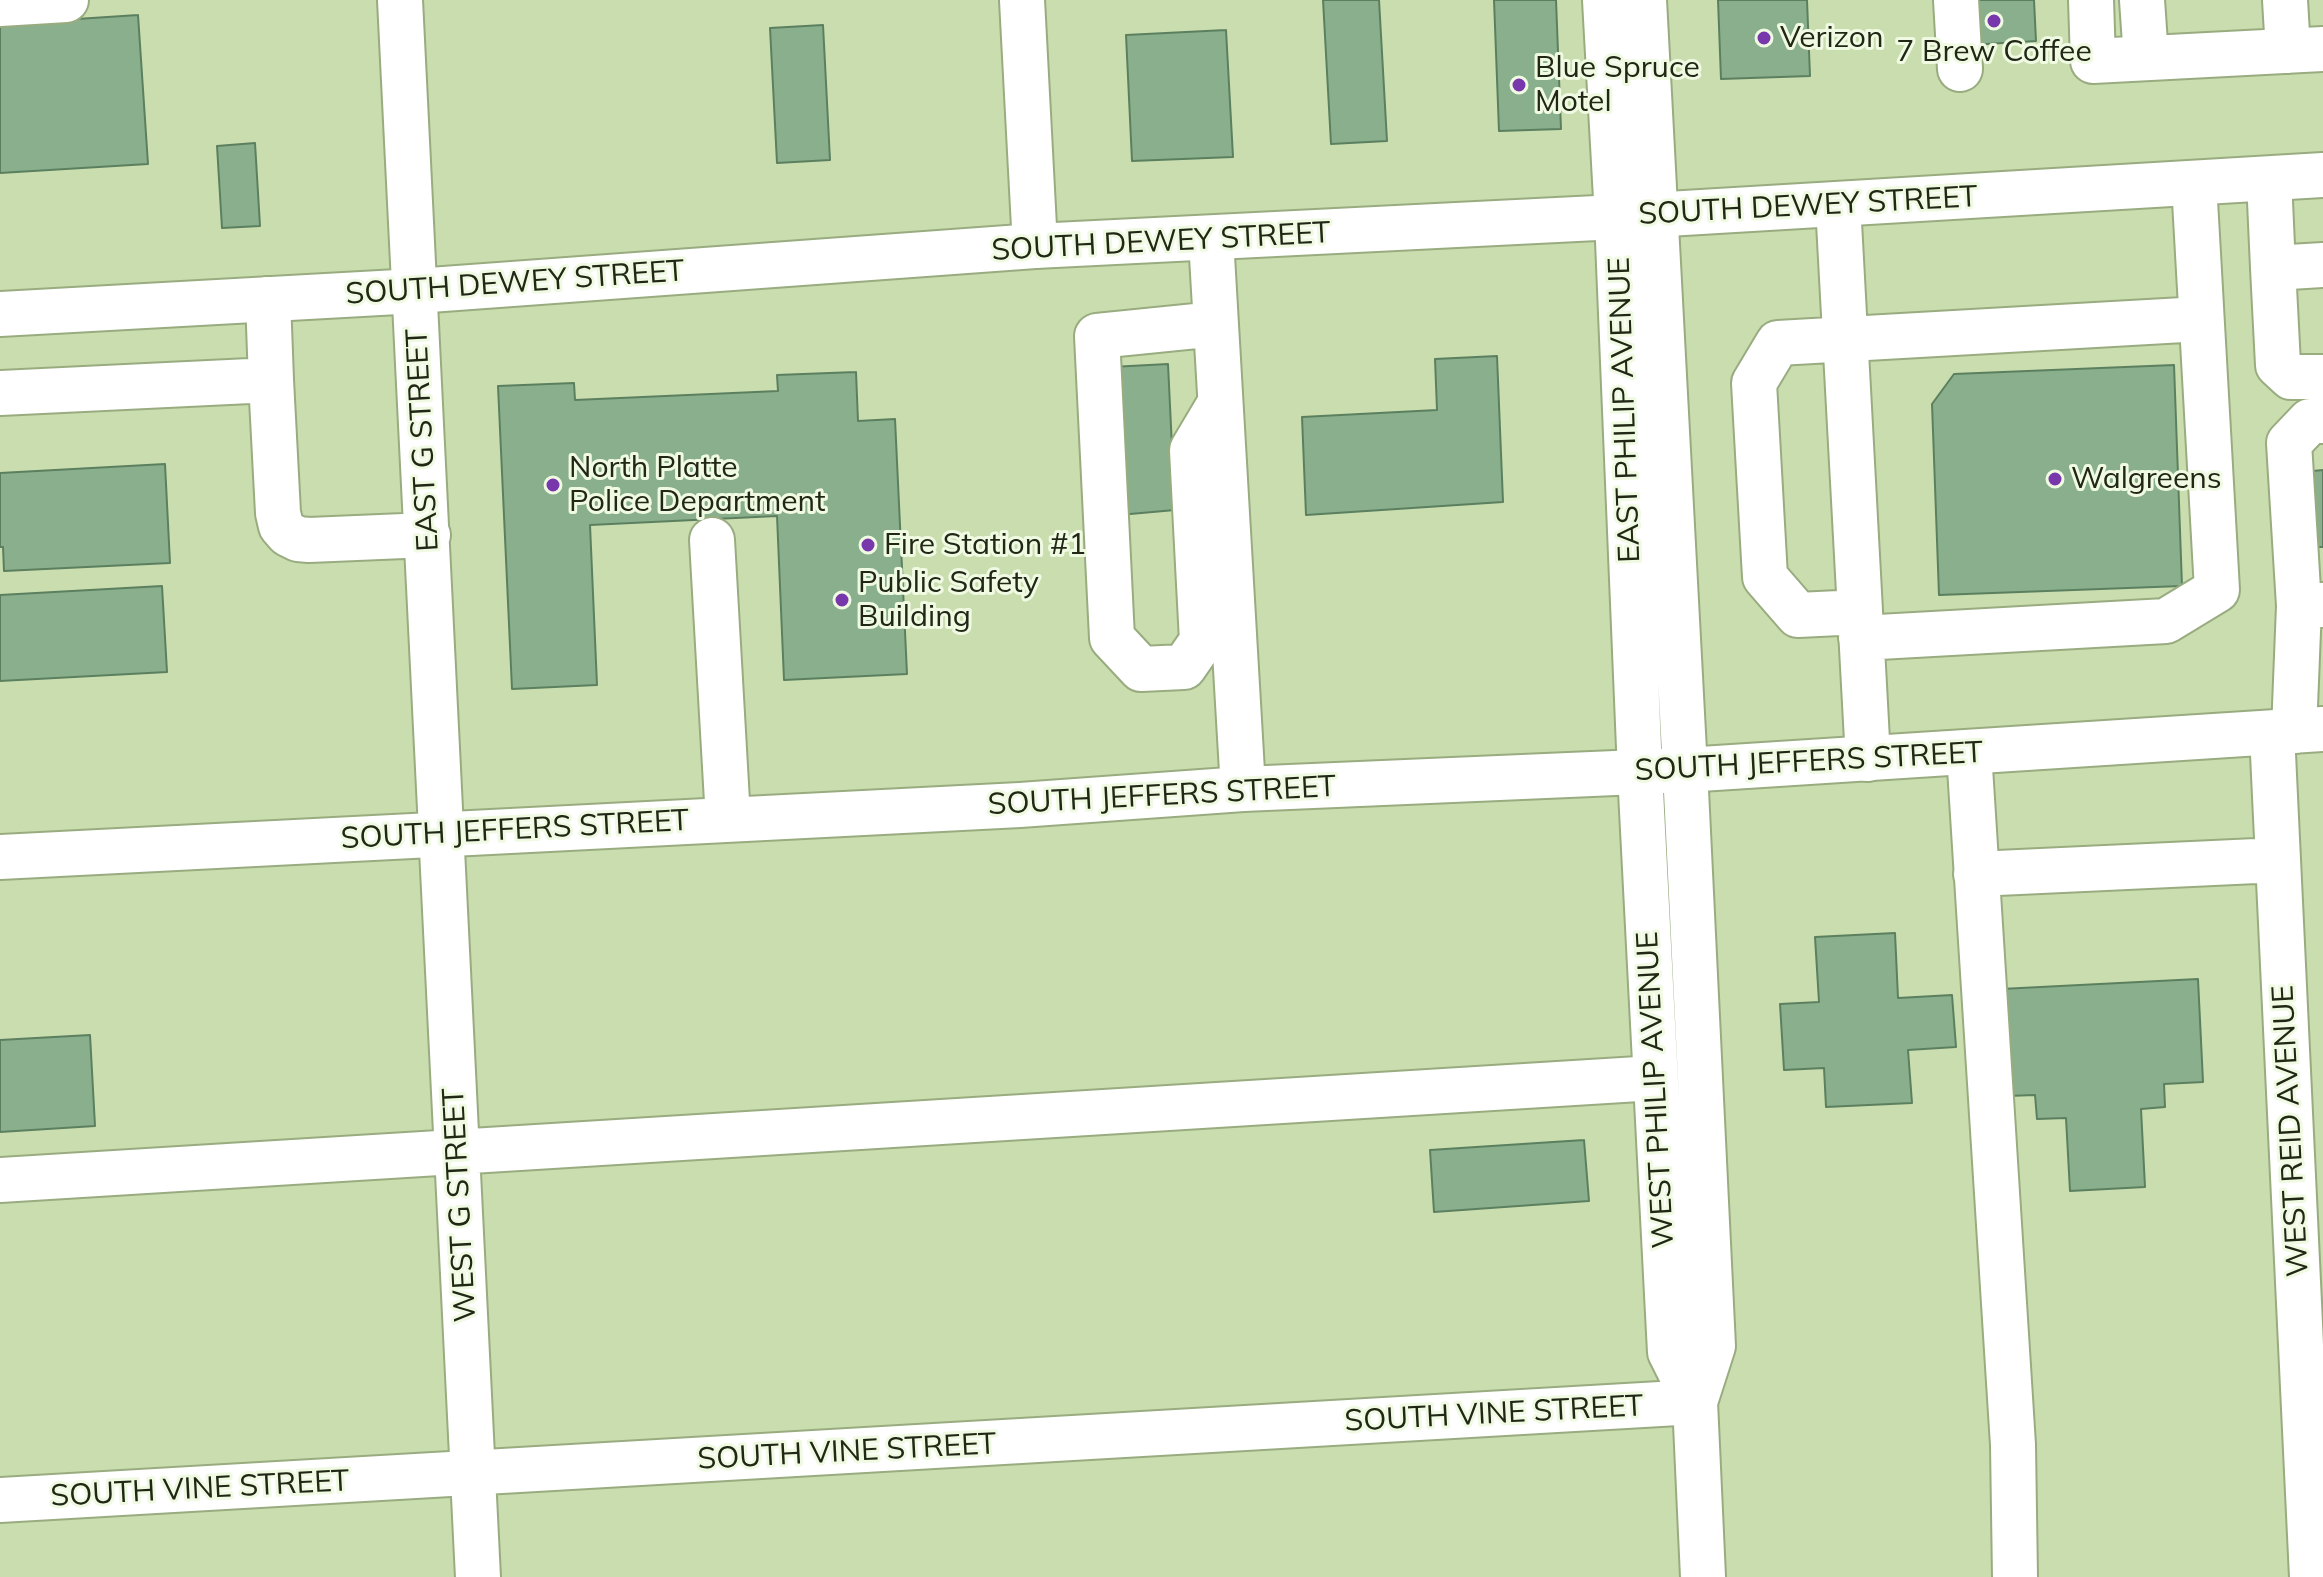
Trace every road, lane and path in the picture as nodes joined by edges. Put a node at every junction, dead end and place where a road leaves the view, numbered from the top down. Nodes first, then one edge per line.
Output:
1 (66, 0) edge
2 (400, 0) edge
3 (1022, 0) edge
4 (1605, 0) edge
5 (1644, 0) edge
6 (1956, 0) edge
7 (2091, 0) edge
8 (2142, 0) edge
9 (2285, 0) edge
10 (0, 4) edge
11 (2306, 50) edge
12 (2146, 58) junction
13 (1960, 69) dead end
14 (2323, 175) edge
15 (2269, 179) junction
16 (2194, 183) junction
17 (1838, 204) junction
18 (1637, 216) junction
19 (1211, 239) junction
20 (1035, 246) junction
21 (2323, 265) edge
22 (2273, 268) junction
23 (416, 291) junction
24 (268, 299) junction
25 (0, 314) edge
26 (2201, 319) junction
27 (1216, 324) junction
28 (1845, 338) junction
29 (2323, 377) edge
30 (271, 380) junction
31 (0, 393) edge
32 (1220, 403) junction
33 (2323, 421) edge
34 (428, 535) junction
35 (712, 540) dead end
36 (2311, 605) edge
37 (1860, 625) junction
38 (2296, 731) edge
39 (1969, 752) junction
40 (1868, 759) junction
41 (1685, 770) junction
42 (1640, 772) junction
43 (1243, 789) junction
44 (728, 819) junction
45 (442, 833) junction
46 (0, 857) edge
47 (2278, 860) junction
48 (1976, 874) junction
49 (1655, 1078) junction
50 (457, 1152) junction
51 (0, 1180) edge
52 (1695, 1402) junction
53 (473, 1473) junction
54 (0, 1500) edge
55 (478, 1577) edge
56 (1703, 1577) edge
57 (2015, 1577) edge
58 (2312, 1577) edge

1 - 10 main road
2 - 23 main road, EAST G STREET
3 - 20 main road
4 - 18 main road, EAST PHILIP AVENUE
5 - 18 main road, EAST PHILIP AVENUE
6 - 13 main road
7 - 12 main road
8 - 12 main road
9 - 11 main road
11 - 12 main road
14 - 15 main road, SOUTH DEWEY STREET
15 - 16 main road, SOUTH DEWEY STREET
15 - 22 main road
16 - 17 main road, SOUTH DEWEY STREET
16 - 26 main road
17 - 18 main road, SOUTH DEWEY STREET
17 - 28 main road
18 - 19 main road, SOUTH DEWEY STREET
18 - 41 main road, EAST PHILIP AVENUE
18 - 42 main road, EAST PHILIP AVENUE
19 - 20 main road, SOUTH DEWEY STREET
19 - 27 main road
20 - 23 main road, SOUTH DEWEY STREET
21 - 22 main road
22 - 29 main road
23 - 24 main road, SOUTH DEWEY STREET
23 - 34 main road, EAST G STREET
24 - 25 main road, SOUTH DEWEY STREET
24 - 30 main road
26 - 28 main road
26 - 37 main road
27 - 32 main road
27 - 32 main road
28 - 37 main road
28 - 37 main road
30 - 31 main road
30 - 34 main road
32 - 43 main road
33 - 36 main road, WEST REID AVENUE
34 - 45 main road, EAST G STREET
35 - 44 main road
36 - 38 main road, WEST REID AVENUE
37 - 40 main road
38 - 39 main road, SOUTH JEFFERS STREET
38 - 47 main road, WEST REID AVENUE
39 - 40 main road, SOUTH JEFFERS STREET
39 - 48 main road
40 - 41 main road, SOUTH JEFFERS STREET
41 - 42 main road, SOUTH JEFFERS STREET
41 - 52 main road, WEST PHILIP AVENUE
42 - 43 main road, SOUTH JEFFERS STREET
42 - 49 main road, WEST PHILIP AVENUE
43 - 44 main road, SOUTH JEFFERS STREET
44 - 45 main road, SOUTH JEFFERS STREET
45 - 46 main road, SOUTH JEFFERS STREET
45 - 50 main road, WEST G STREET
47 - 48 main road
47 - 58 main road, WEST REID AVENUE
48 - 57 main road
49 - 50 main road
49 - 52 main road, WEST PHILIP AVENUE
50 - 51 main road
50 - 53 main road, WEST G STREET
52 - 53 main road, SOUTH VINE STREET
52 - 56 main road, WEST PHILIP AVENUE
53 - 54 main road, SOUTH VINE STREET
53 - 55 main road, WEST G STREET

